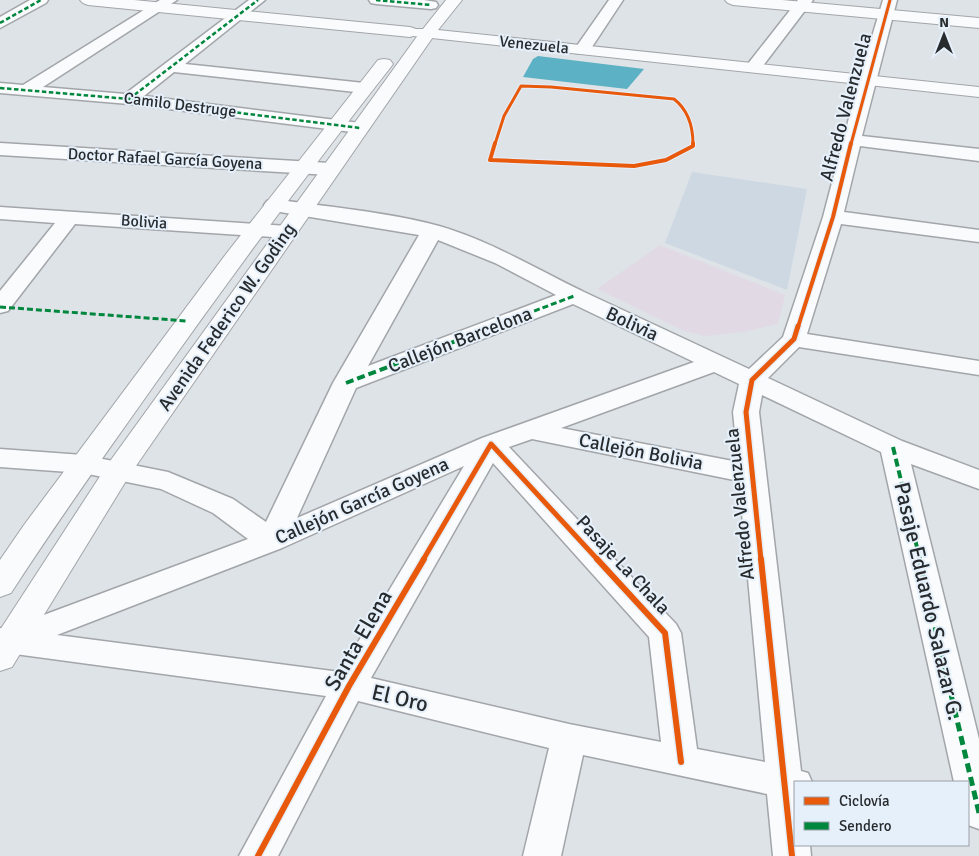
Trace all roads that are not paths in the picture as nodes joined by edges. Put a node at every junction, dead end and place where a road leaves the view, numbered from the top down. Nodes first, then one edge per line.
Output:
1 (41, 0) edge
2 (88, 0) edge
3 (258, 0) edge
4 (376, 0) edge
5 (454, 0) edge
6 (616, 0) edge
7 (734, 0) edge
8 (434, 3) edge
9 (804, 3) edge
10 (164, 4) edge
11 (888, 7) edge
12 (239, 15) junction
13 (0, 23) edge
14 (979, 23) edge
15 (418, 33) junction
16 (582, 50) junction
17 (170, 67) junction
18 (753, 68) junction
19 (867, 80) junction
20 (0, 88) edge
21 (364, 88) junction
22 (26, 90) junction
23 (979, 92) edge
24 (129, 99) junction
25 (335, 124) junction
26 (360, 128) junction
27 (852, 140) junction
28 (0, 150) edge
29 (979, 155) edge
30 (302, 167) junction
31 (330, 169) junction
32 (274, 205) junction
33 (303, 209) junction
34 (0, 213) edge
35 (70, 217) junction
36 (833, 217) junction
37 (256, 229) junction
38 (432, 230) junction
39 (288, 232) junction
40 (979, 236) edge
41 (574, 296) junction
42 (0, 306) edge
43 (794, 339) junction
44 (715, 363) junction
45 (979, 368) edge
46 (752, 380) junction
47 (346, 383) junction
48 (530, 430) junction
49 (492, 444) junction
50 (893, 447) junction
51 (0, 458) edge
52 (83, 464) junction
53 (118, 470) junction
54 (752, 474) junction
55 (979, 480) edge
56 (272, 540) junction
57 (0, 585) edge
58 (3, 646) edge
59 (349, 686) junction
60 (570, 738) junction
61 (681, 762) junction
62 (790, 783) edge
63 (979, 814) edge
64 (258, 856) edge
65 (542, 856) edge
66 (792, 856) edge

1 - 13 street
2 - 10 street, Venezuela
3 - 12 street
4 - 8 street
5 - 15 street, Avenida Federico W. Goding
6 - 16 street
7 - 9 street
8 - 15 street, Avenida Federico W. Goding
9 - 11 street
9 - 18 street
10 - 12 street, Venezuela
10 - 22 street
11 - 14 street
11 - 19 street, Alfredo Valenzuela
12 - 15 street, Venezuela
12 - 17 street
15 - 16 street, Venezuela
15 - 21 street, Avenida Federico W. Goding
15 - 26 street, Avenida Federico W. Goding
16 - 18 street, Venezuela
17 - 21 street
17 - 24 street
18 - 19 street, Venezuela
19 - 23 street, Venezuela
19 - 27 street, Alfredo Valenzuela
20 - 22 street, Camilo Destruge
21 - 25 street, Avenida Federico W. Goding
22 - 24 street, Camilo Destruge
24 - 25 street, Camilo Destruge
25 - 26 street, Camilo Destruge
25 - 30 street, Avenida Federico W. Goding
26 - 31 street, Avenida Federico W. Goding
27 - 29 street
27 - 36 street, Alfredo Valenzuela
28 - 30 street, Doctor Rafael García Goyena
30 - 31 street, Doctor Rafael García Goyena
30 - 32 street, Avenida Federico W. Goding
31 - 33 street, Avenida Federico W. Goding
32 - 33 street, Bolivia
32 - 37 street, Avenida Federico W. Goding
33 - 38 street, Bolivia
33 - 39 street, Avenida Federico W. Goding
34 - 35 street, Bolivia
35 - 37 street, Bolivia
35 - 42 street
36 - 40 street
36 - 43 street, Alfredo Valenzuela
37 - 39 street, Bolivia
37 - 52 street, Avenida Federico W. Goding
38 - 41 street, Bolivia
38 - 47 street
39 - 53 street, Avenida Federico W. Goding
41 - 44 street, Bolivia
41 - 47 street, Callejón Barcelona
43 - 45 street
43 - 46 street, Alfredo Valenzuela
44 - 46 street, Bolivia
44 - 48 street, Callejón García Goyena
46 - 50 street, Bolivia
46 - 54 street, Alfredo Valenzuela
47 - 56 street
48 - 49 street, Callejón García Goyena
48 - 54 street, Callejón Bolivia
49 - 56 street, Callejón García Goyena
49 - 59 street, Santa Elena
49 - 61 street, Pasaje La Chala
50 - 55 street, Bolivia
50 - 63 street, Pasaje Eduardo Salazar G.
51 - 52 street
52 - 53 street
52 - 57 street, Avenida Federico W. Goding
53 - 56 street
53 - 58 street, Avenida Federico W. Goding
54 - 62 street, Alfredo Valenzuela
56 - 58 street, Callejón García Goyena
58 - 59 street, El Oro
59 - 60 street, El Oro
59 - 64 street, Santa Elena
60 - 61 street, El Oro
60 - 65 street
61 - 62 street, El Oro
62 - 66 street, Alfredo Valenzuela

